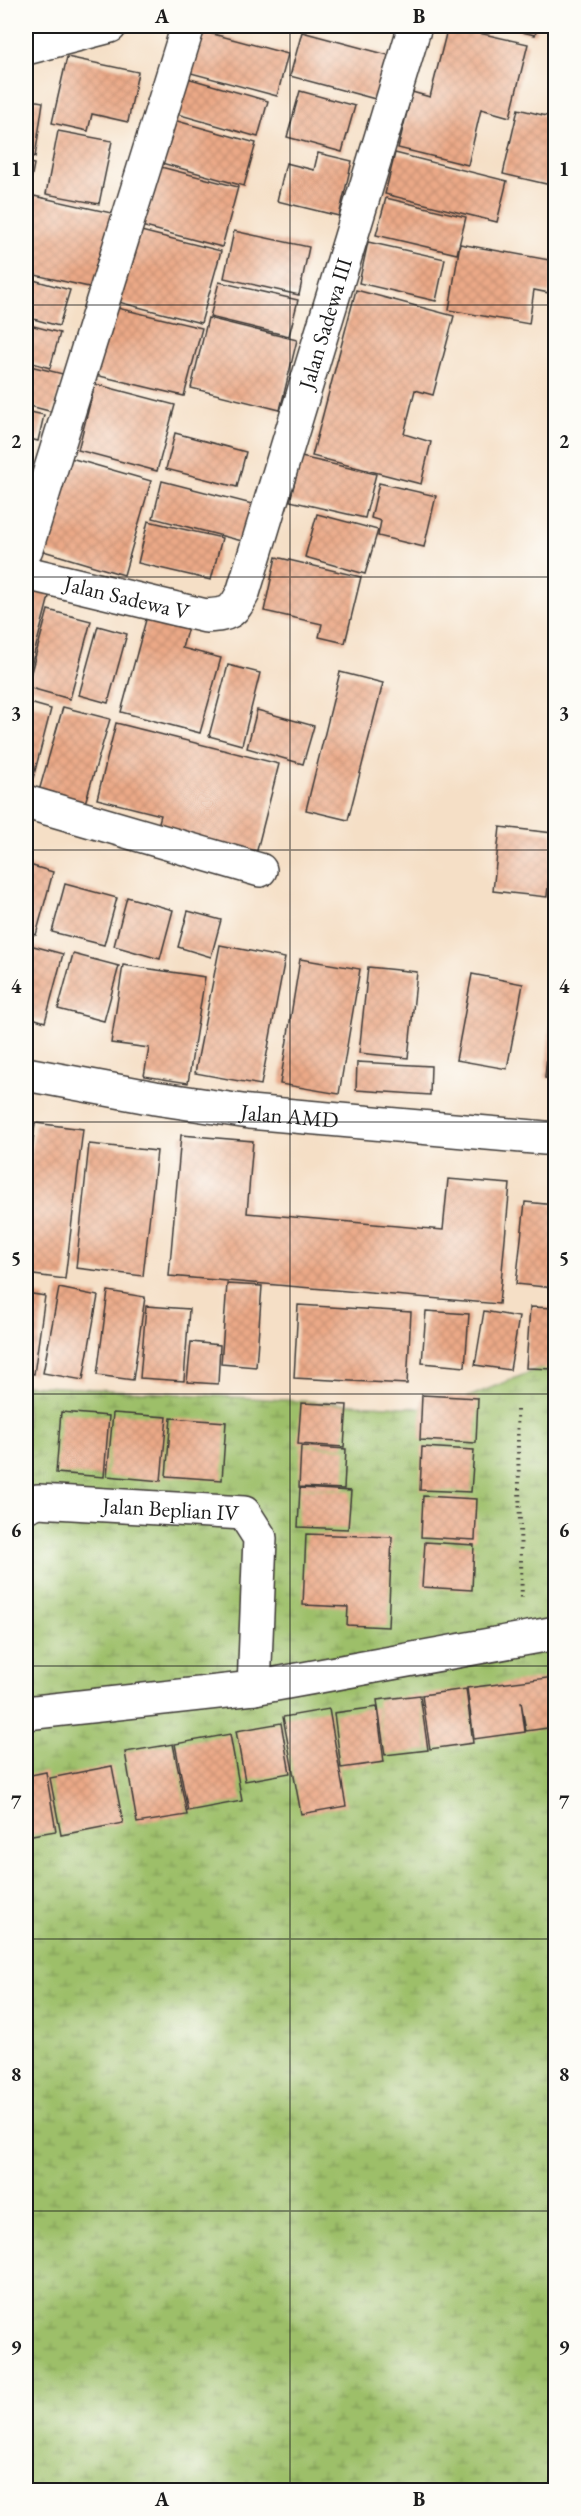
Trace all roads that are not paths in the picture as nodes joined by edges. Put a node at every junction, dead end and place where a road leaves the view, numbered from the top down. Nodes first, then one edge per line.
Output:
1 (110, 26) edge
2 (188, 26) edge
3 (415, 26) edge
4 (26, 48) edge
5 (26, 549) edge
6 (26, 573) edge
7 (227, 615) joint
8 (26, 802) edge
9 (260, 870) dead end
10 (26, 1074) edge
11 (555, 1139) edge
12 (26, 1506) edge
13 (555, 1634) edge
14 (254, 1688) junction
15 (26, 1713) edge

1 - 4 street
2 - 5 street
3 - 7 street, Jalan Sadewa III
6 - 7 street, Jalan Sadewa V
8 - 9 street
10 - 11 street, Jalan AMD
12 - 14 street, Jalan Beplian IV
13 - 14 street
14 - 15 street

